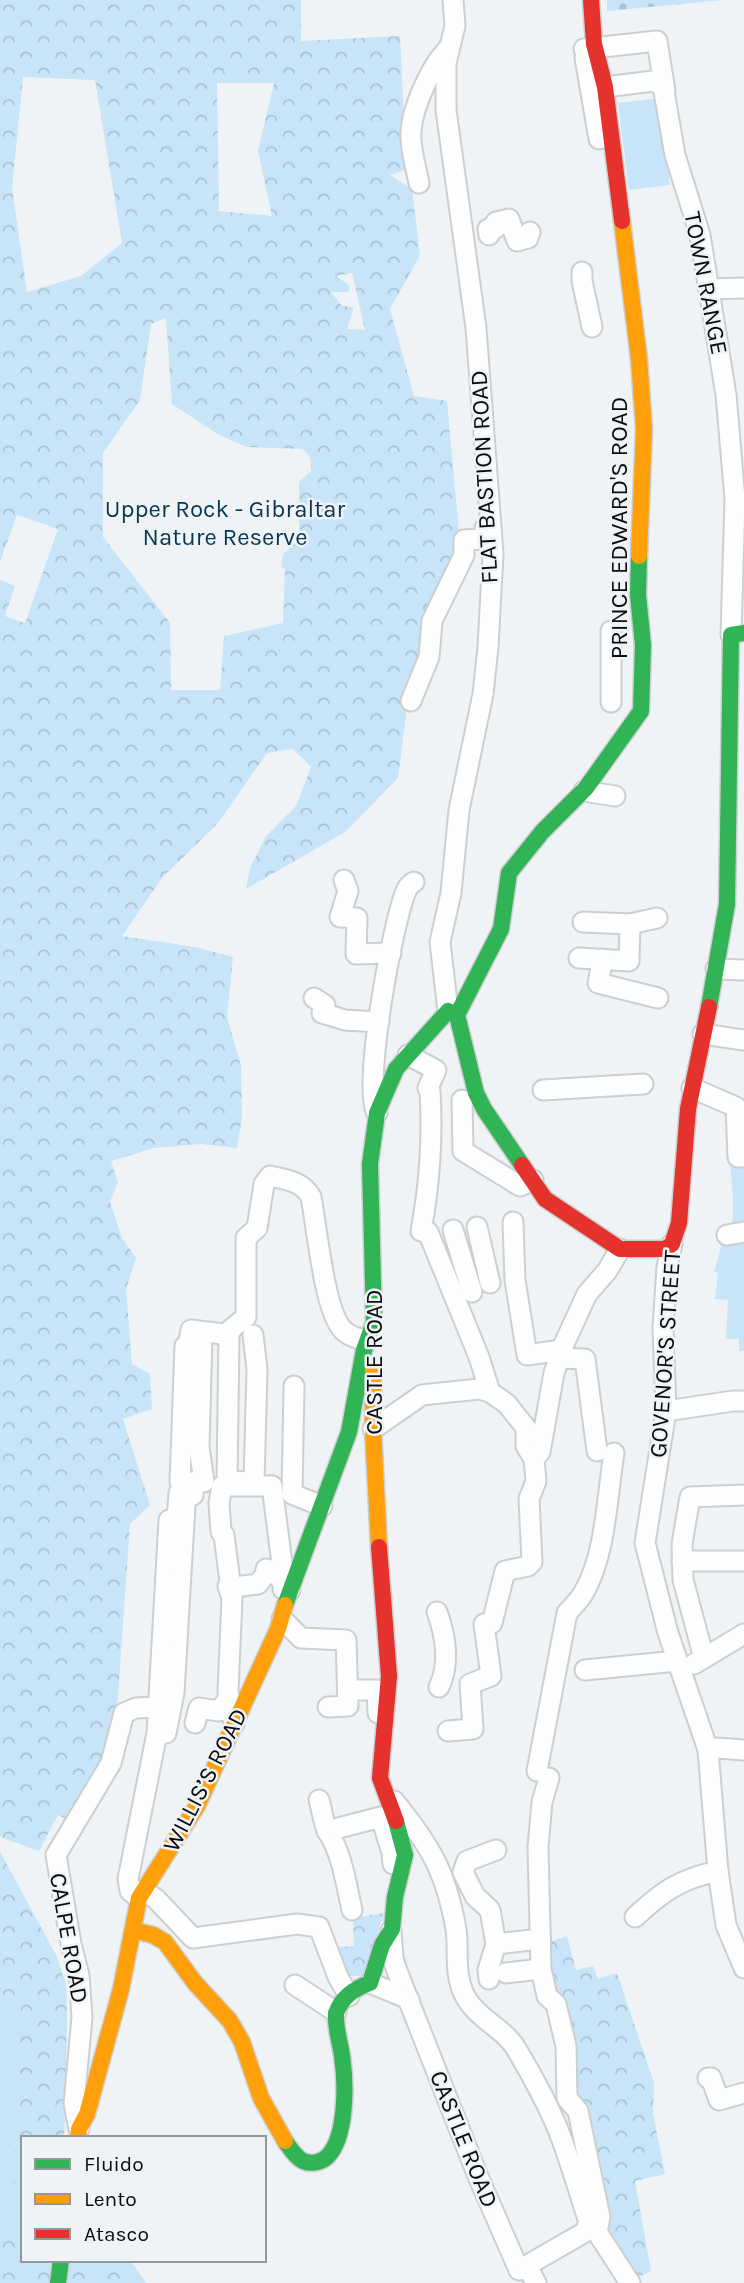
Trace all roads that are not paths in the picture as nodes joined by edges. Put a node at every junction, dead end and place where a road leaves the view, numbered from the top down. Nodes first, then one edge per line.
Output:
1 (453, 0) edge
2 (591, 0) edge
3 (580, 29) dead end
4 (450, 47) junction
5 (590, 48) junction
6 (605, 87) junction
7 (665, 90) junction
8 (419, 183) dead end
9 (618, 184) junction
10 (530, 232) dead end
11 (489, 236) dead end
12 (582, 272) dead end
13 (744, 288) edge
14 (709, 289) junction
15 (587, 331) dead end
16 (737, 430) edge
17 (491, 528) junction
18 (611, 631) dead end
19 (737, 634) edge
20 (411, 701) dead end
21 (611, 702) dead end
22 (584, 791) junction
23 (615, 796) dead end
24 (345, 880) dead end
25 (414, 882) dead end
26 (735, 904) edge
27 (657, 918) dead end
28 (583, 922) dead end
29 (631, 925) junction
30 (391, 953) junction
31 (579, 958) dead end
32 (603, 959) junction
33 (717, 965) junction
34 (744, 970) edge
35 (314, 998) dead end
36 (658, 998) dead end
37 (457, 1014) junction
38 (379, 1022) junction
39 (703, 1034) junction
40 (744, 1040) edge
41 (408, 1055) junction
42 (643, 1084) dead end
43 (692, 1088) junction
44 (543, 1090) dead end
45 (469, 1096) junction
46 (431, 1099) junction
47 (377, 1113) junction
48 (744, 1157) edge
49 (533, 1180) junction
50 (513, 1222) dead end
51 (477, 1227) dead end
52 (453, 1230) dead end
53 (672, 1244) junction
54 (620, 1249) junction
55 (491, 1283) dead end
56 (472, 1292) dead end
57 (206, 1332) junction
58 (229, 1332) junction
59 (253, 1335) dead end
60 (368, 1341) junction
61 (560, 1354) junction
62 (294, 1386) dead end
63 (490, 1392) junction
64 (744, 1401) edge
65 (666, 1411) junction
66 (228, 1414) junction
67 (256, 1415) junction
68 (373, 1429) junction
69 (200, 1447) junction
70 (227, 1448) junction
71 (534, 1459) junction
72 (254, 1471) junction
73 (272, 1486) junction
74 (189, 1490) junction
75 (744, 1495) edge
76 (322, 1506) junction
77 (682, 1561) junction
78 (744, 1561) edge
79 (230, 1582) junction
80 (286, 1603) junction
81 (437, 1612) dead end
82 (744, 1634) edge
83 (704, 1658) junction
84 (679, 1666) junction
85 (585, 1670) dead end
86 (439, 1687) dead end
87 (348, 1690) junction
88 (174, 1693) junction
89 (199, 1698) dead end
90 (229, 1698) junction
91 (158, 1707) junction
92 (328, 1707) dead end
93 (195, 1723) dead end
94 (234, 1724) junction
95 (448, 1731) dead end
96 (384, 1733) junction
97 (708, 1750) junction
98 (744, 1750) edge
99 (381, 1783) junction
100 (146, 1789) junction
101 (319, 1800) dead end
102 (327, 1831) junction
103 (496, 1850) dead end
104 (718, 1871) junction
105 (141, 1894) junction
106 (396, 1895) junction
107 (352, 1910) dead end
108 (635, 1917) dead end
109 (134, 1930) junction
110 (391, 1931) junction
111 (540, 1938) junction
112 (496, 1944) junction
113 (744, 1968) edge
114 (541, 1969) junction
115 (370, 1983) junction
116 (295, 1985) dead end
117 (409, 1999) junction
118 (342, 2004) junction
119 (708, 2078) dead end
120 (744, 2094) edge
121 (79, 2134) edge
122 (61, 2262) edge
123 (531, 2274) edge
124 (58, 2283) edge
125 (629, 2283) edge

1 - 4 street, FLAT BASTION ROAD
2 - 5 street, PRINCE EDWARD'S ROAD
3 - 5 street
4 - 8 street
4 - 17 street, FLAT BASTION ROAD
5 - 6 street, PRINCE EDWARD'S ROAD
5 - 7 street, TOWN RANGE
5 - 9 street
6 - 7 street
6 - 9 street, PRINCE EDWARD'S ROAD
7 - 14 street, TOWN RANGE
9 - 22 street, PRINCE EDWARD'S ROAD
10 - 11 street
12 - 15 street
13 - 14 street
14 - 16 street, TOWN RANGE
16 - 19 street, TOWN RANGE
17 - 20 street
17 - 37 street, FLAT BASTION ROAD
18 - 21 street
19 - 26 street, TOWN RANGE
22 - 23 street
22 - 37 street, PRINCE EDWARD'S ROAD
24 - 30 street
25 - 30 street
26 - 33 street, TOWN RANGE
27 - 29 street
28 - 29 street
29 - 32 street
30 - 38 street
31 - 32 street
32 - 36 street
33 - 34 street
33 - 39 street, GOVENOR'S STREET
35 - 38 street
37 - 41 street, CASTLE ROAD
37 - 45 street
38 - 47 street
39 - 40 street
39 - 43 street, GOVENOR'S STREET
41 - 46 street
41 - 47 street, CASTLE ROAD
42 - 44 street
43 - 48 street
43 - 53 street, GOVENOR'S STREET
45 - 46 street
45 - 49 street
45 - 49 street
46 - 63 street
47 - 60 street, CASTLE ROAD
49 - 54 street
50 - 61 street
51 - 55 street
52 - 56 street
53 - 54 street
53 - 65 street, GOVENOR'S STREET
54 - 61 street
57 - 58 street
57 - 69 street
57 - 74 street
58 - 60 street
58 - 66 street
59 - 67 street
60 - 68 street, CASTLE ROAD
60 - 76 street, WILLIS’S ROAD
61 - 71 street
61 - 111 street
62 - 76 street
63 - 68 street
63 - 71 street
64 - 65 street
65 - 84 street, GOVENOR'S STREET
66 - 67 street
66 - 70 street
67 - 72 street
68 - 96 street, CASTLE ROAD
69 - 70 street
69 - 74 street
70 - 72 street
71 - 95 street
72 - 73 street
73 - 79 street
73 - 80 street
74 - 88 street
74 - 91 street
75 - 77 street
76 - 80 street, WILLIS’S ROAD
77 - 78 street
77 - 83 street
79 - 80 street
79 - 90 street
80 - 87 street
80 - 94 street, WILLIS’S ROAD
81 - 86 street
82 - 83 street
83 - 84 street
84 - 85 street
84 - 97 street, GOVENOR'S STREET
87 - 92 street
87 - 96 street
88 - 89 street
88 - 100 street
90 - 93 street
90 - 94 street
91 - 100 street
91 - 121 street, CALPE ROAD
94 - 105 street, WILLIS’S ROAD
96 - 99 street, CASTLE ROAD
97 - 98 street
97 - 104 street, GOVENOR'S STREET
99 - 106 street
99 - 123 street
100 - 105 street
101 - 102 street
102 - 106 street
102 - 107 street
103 - 112 street
104 - 108 street
104 - 113 street, GOVENOR'S STREET
105 - 109 street, WILLIS’S ROAD
105 - 118 street
106 - 110 street
109 - 118 street
109 - 121 street, WILLIS’S ROAD
110 - 115 street
110 - 117 street, CASTLE ROAD
111 - 112 street
111 - 114 street
112 - 114 street
114 - 125 street
115 - 117 street
115 - 118 street
116 - 118 street
117 - 123 street, CASTLE ROAD
119 - 120 street
122 - 124 street

